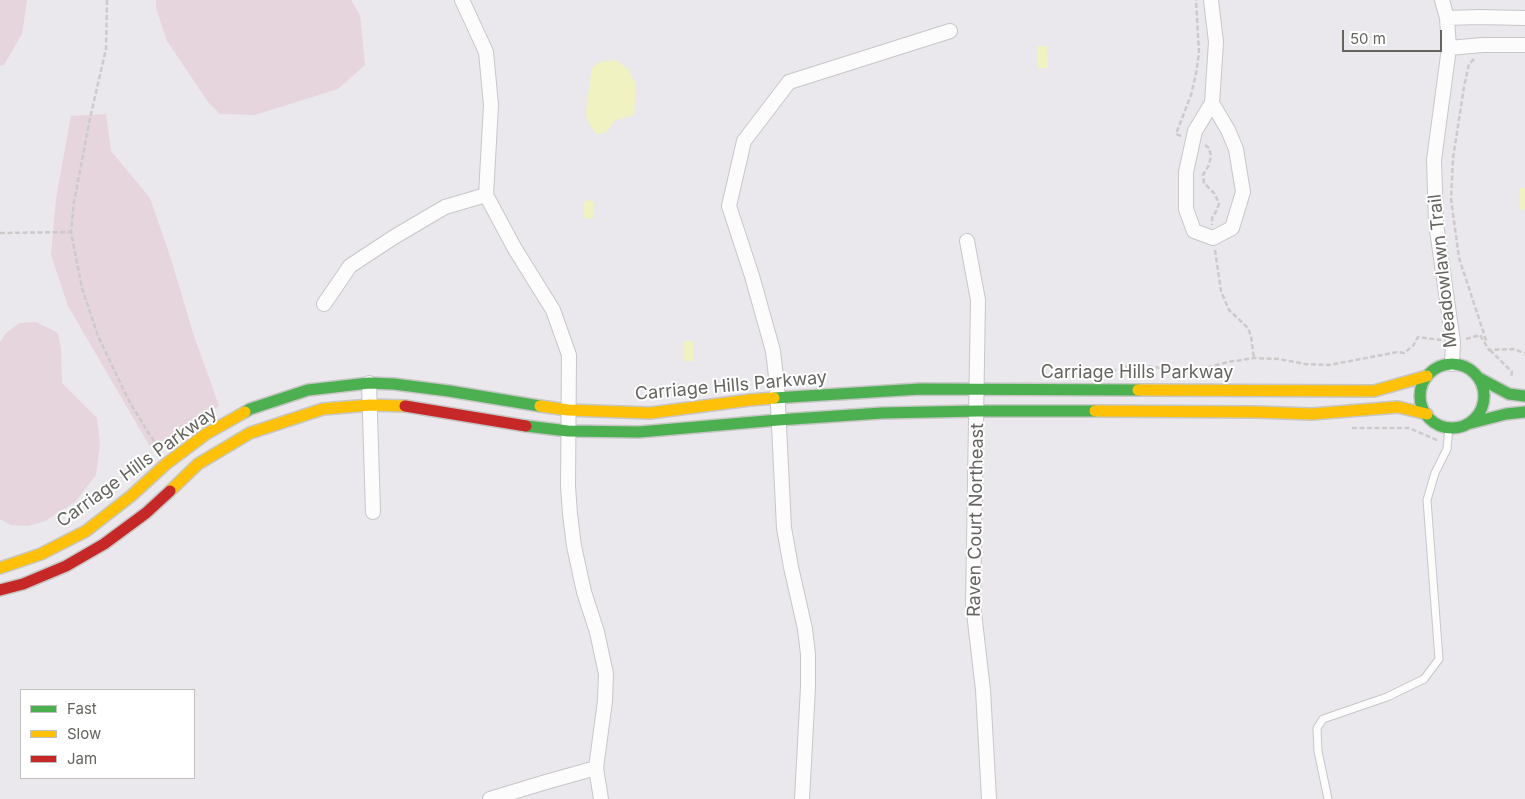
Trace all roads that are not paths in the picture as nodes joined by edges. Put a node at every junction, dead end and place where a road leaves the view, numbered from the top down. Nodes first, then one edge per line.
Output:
1 (462, 0) edge
2 (1211, 0) edge
3 (1442, 0) edge
4 (1446, 18) junction
5 (1525, 18) edge
6 (950, 31) dead end
7 (1525, 45) edge
8 (1449, 48) junction
9 (1212, 103) junction
10 (486, 195) junction
11 (967, 241) dead end
12 (324, 304) dead end
13 (1452, 364) junction
14 (1427, 376) junction
15 (1479, 378) junction
16 (369, 383) junction
17 (977, 390) junction
18 (1525, 396) edge
19 (778, 399) junction
20 (370, 404) junction
21 (568, 410) junction
22 (977, 411) junction
23 (1525, 412) edge
24 (1426, 414) junction
25 (778, 420) junction
26 (1466, 424) junction
27 (1450, 427) junction
28 (568, 431) junction
29 (373, 512) dead end
30 (0, 568) edge
31 (0, 590) edge
32 (596, 768) junction
33 (490, 799) edge
34 (601, 799) edge
35 (802, 799) edge
36 (988, 799) edge
37 (1328, 799) edge

1 - 10 street
2 - 9 street
3 - 4 street, Meadowlawn Trail
4 - 5 street
4 - 8 street, Meadowlawn Trail
6 - 19 street
7 - 8 street
8 - 13 street, Meadowlawn Trail
9 - 9 street
10 - 12 street
10 - 21 street
11 - 17 street, Raven Court Northeast
13 - 14 street
13 - 15 street
14 - 17 street, Carriage Hills Parkway
14 - 24 street
15 - 18 street
15 - 26 street
16 - 20 street
16 - 21 street, Carriage Hills Parkway
16 - 30 street, Carriage Hills Parkway
17 - 19 street, Carriage Hills Parkway
17 - 22 street, Raven Court Northeast
19 - 21 street, Carriage Hills Parkway
19 - 25 street
20 - 28 street, Carriage Hills Parkway
20 - 29 street
20 - 31 street, Carriage Hills Parkway
21 - 28 street
22 - 24 street, Carriage Hills Parkway
22 - 25 street, Carriage Hills Parkway
22 - 36 street, Raven Court Northeast
23 - 26 street
24 - 27 street
25 - 28 street, Carriage Hills Parkway
25 - 35 street
26 - 27 street
27 - 37 lane
28 - 32 street
32 - 33 street
32 - 34 street

